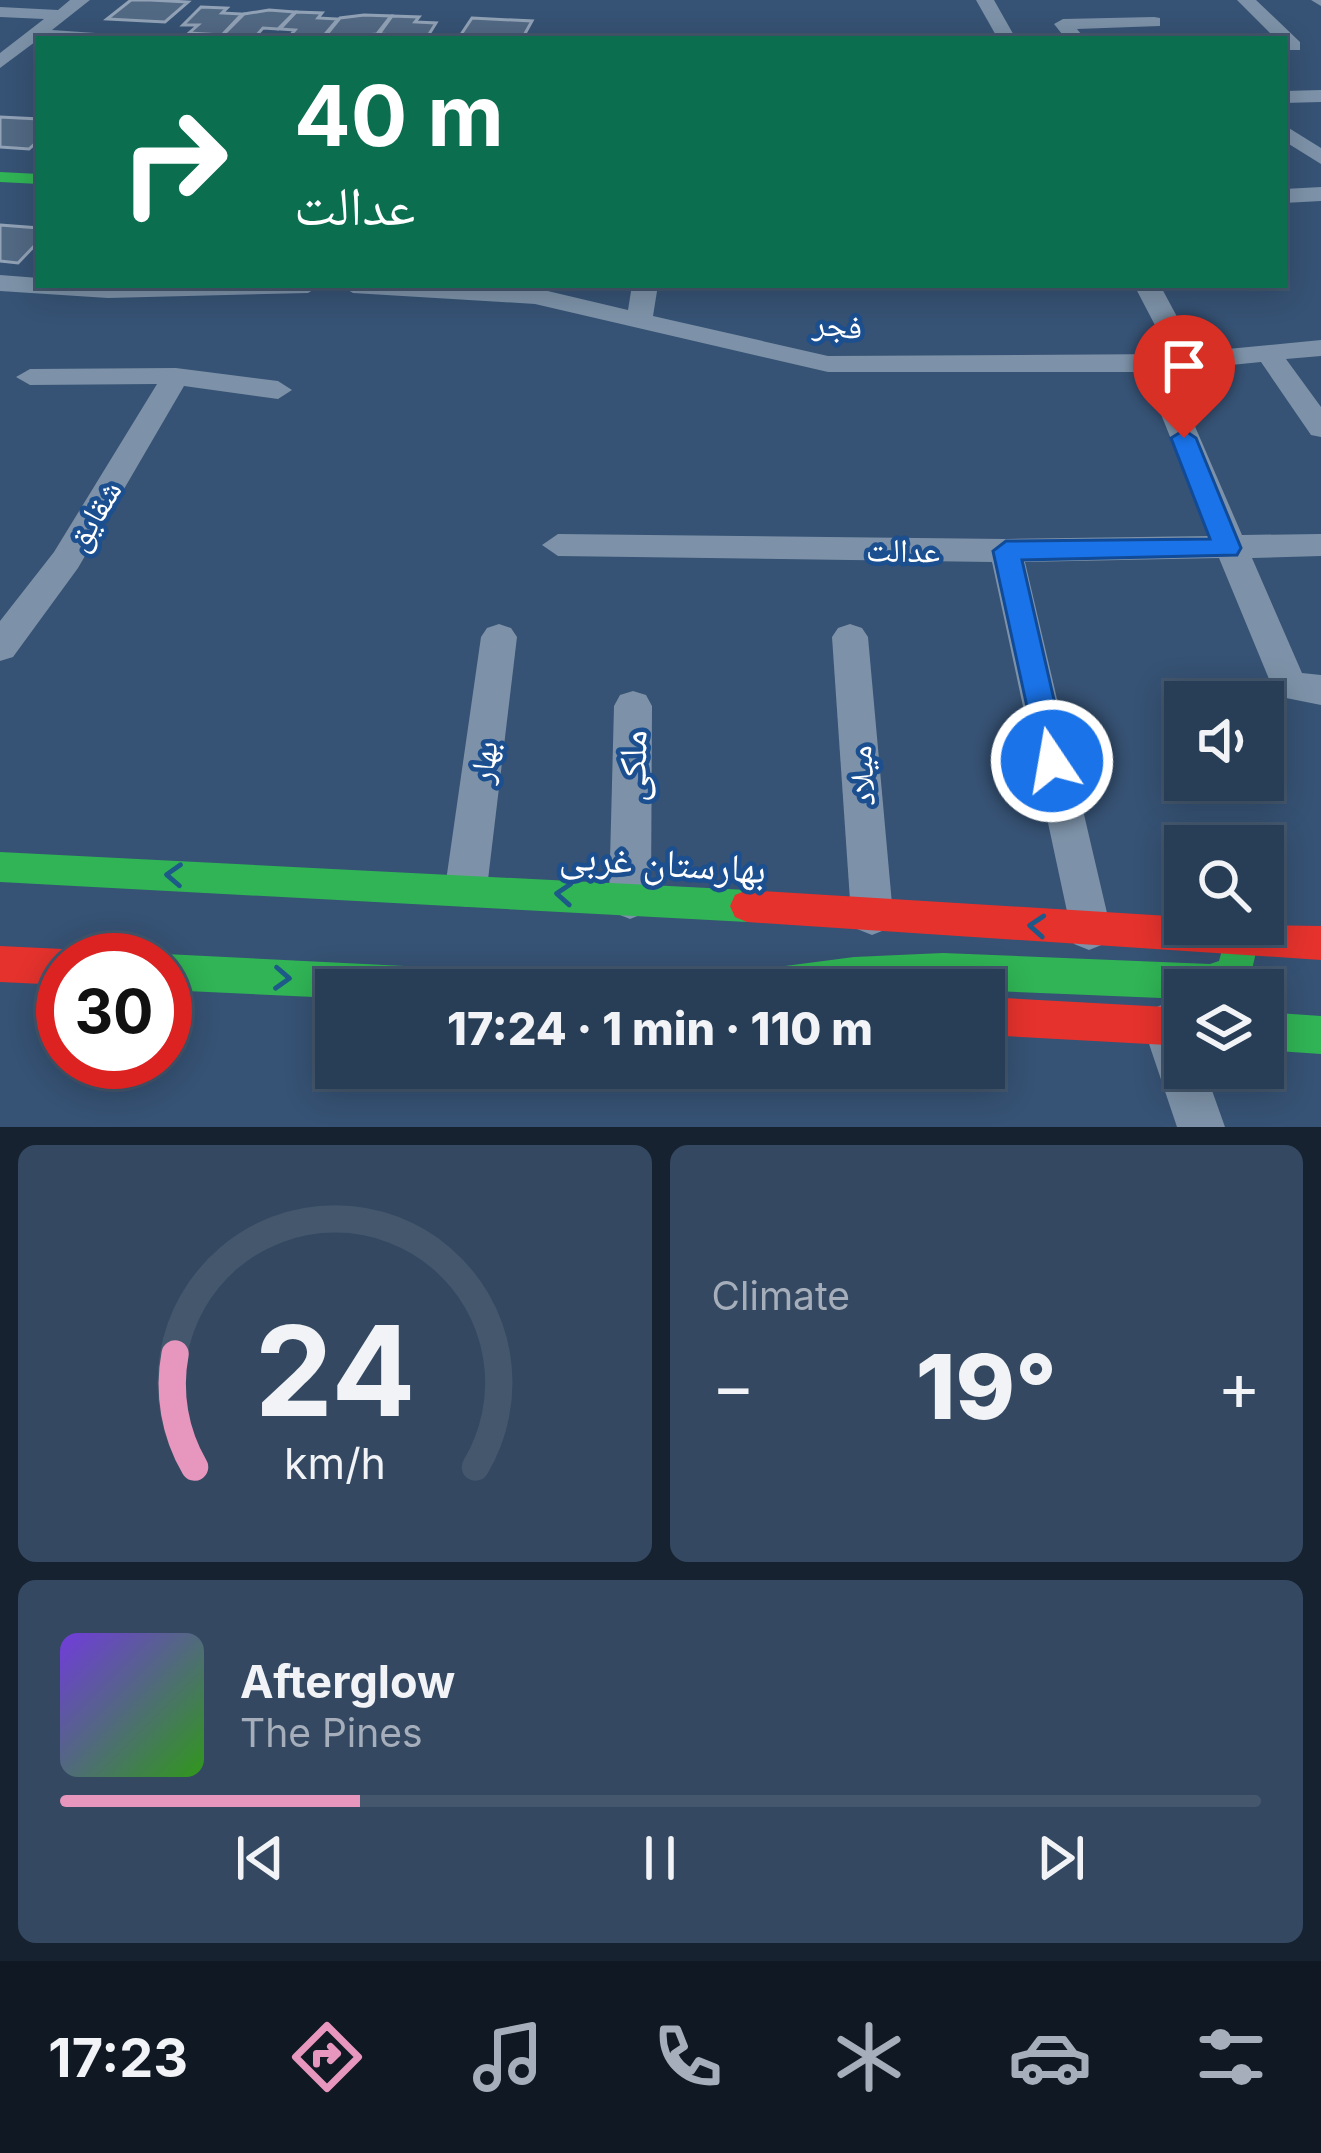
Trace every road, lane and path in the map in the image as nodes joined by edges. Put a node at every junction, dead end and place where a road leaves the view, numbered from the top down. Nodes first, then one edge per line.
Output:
1 (81, 0) edge
2 (985, 0) edge
3 (1135, 0) edge
4 (1246, 0) edge
5 (0, 12) edge
6 (62, 15) junction
7 (1154, 22) junction
8 (36, 35) junction
9 (54, 36) edge
10 (1005, 36) edge
11 (1074, 36) edge
12 (1168, 36) edge
13 (1284, 36) edge
14 (1287, 39) edge
15 (1294, 46) dead end
16 (0, 62) edge
17 (1321, 97) edge
18 (1287, 98) edge
19 (1287, 133) edge
20 (1316, 151) edge
21 (0, 177) edge
22 (36, 179) edge
23 (1321, 194) edge
24 (1287, 196) edge
25 (0, 283) edge
26 (36, 285) edge
27 (77, 288) edge
28 (188, 288) edge
29 (403, 288) edge
30 (645, 288) edge
31 (1149, 288) edge
32 (639, 322) junction
33 (1321, 348) edge
34 (1268, 353) junction
35 (1186, 361) junction
36 (1154, 364) junction
37 (176, 376) junction
38 (30, 377) dead end
39 (278, 390) dead end
40 (1321, 428) edge
41 (1321, 544) edge
42 (558, 545) dead end
43 (1228, 548) junction
44 (1006, 551) junction
45 (500, 637) dead end
46 (850, 637) dead end
47 (0, 647) edge
48 (1321, 690) edge
49 (633, 706) dead end
50 (0, 867) edge
51 (466, 888) junction
52 (630, 898) junction
53 (872, 915) junction
54 (1089, 930) junction
55 (1164, 935) edge
56 (1284, 942) edge
57 (1321, 944) edge
58 (1240, 945) edge
59 (0, 964) edge
60 (36, 966) edge
61 (192, 973) edge
62 (1005, 974) edge
63 (315, 980) edge
64 (1005, 1017) edge
65 (1164, 1026) edge
66 (1284, 1032) edge
67 (1321, 1035) edge
68 (1191, 1089) edge
69 (1201, 1127) edge

1 - 6 street
2 - 10 street
3 - 7 street
4 - 13 street
5 - 6 street
6 - 8 street
7 - 11 street
7 - 12 street
8 - 9 street
8 - 16 street
14 - 15 street
17 - 18 street
19 - 20 street
21 - 22 main road
23 - 24 street
25 - 26 street
27 - 28 street
29 - 32 street, فجر
30 - 32 street
31 - 35 street
32 - 36 street, فجر
33 - 34 street, فجر
34 - 35 street, فجر
34 - 40 street
35 - 36 street, فجر
36 - 43 street
37 - 38 street
37 - 39 street
37 - 47 street, شقایق
41 - 43 street, عدالت
42 - 44 street, عدالت
43 - 44 street, عدالت
43 - 48 street
44 - 54 street
45 - 51 street, بهار
46 - 53 street, میلاد
49 - 52 street, ملکی
51 -> 50 main road, بهارستان غربی
52 -> 51 main road, بهارستان غربی
52 - 53 main road, بهارستان غربی
54 -> 53 main road, بهارستان غربی
54 - 55 main road, بهارستان غربی
56 - 57 main road, بهارستان غربی
58 - 62 main road
59 - 60 main road
61 -> 63 main road
64 - 65 main road
66 - 67 main road
68 - 69 street

